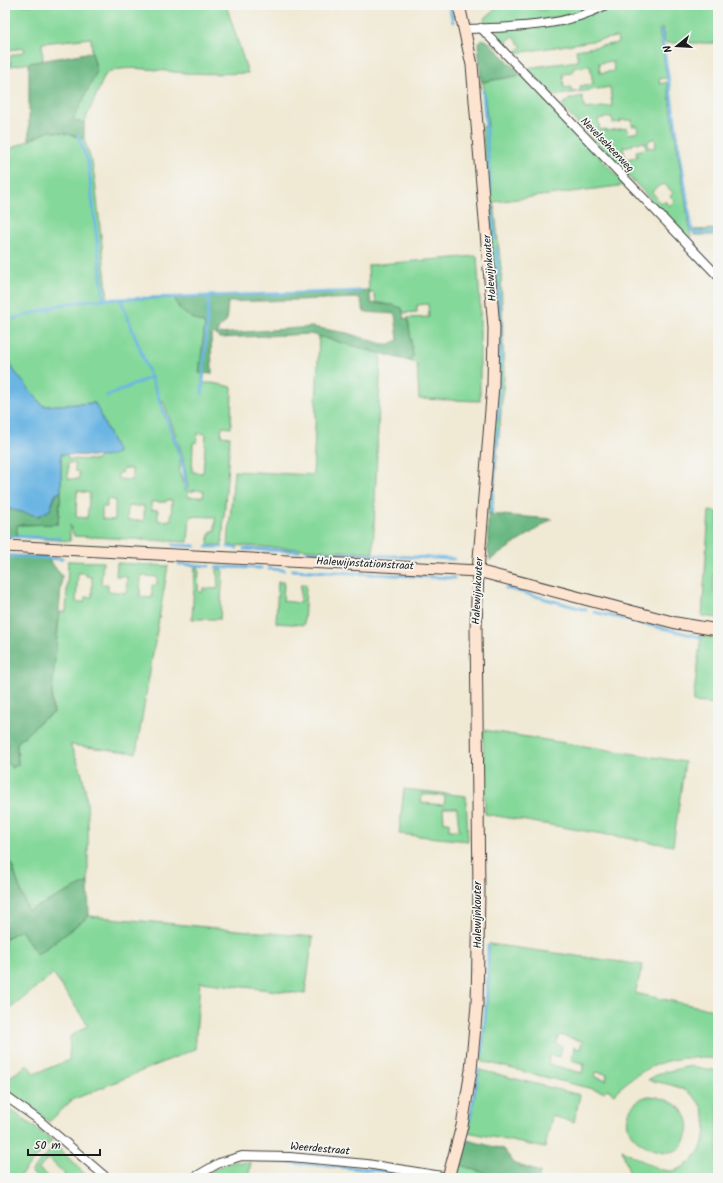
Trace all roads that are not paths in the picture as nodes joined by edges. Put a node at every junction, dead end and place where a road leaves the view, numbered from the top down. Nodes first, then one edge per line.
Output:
1 (458, 5) edge
2 (606, 5) edge
3 (481, 28) junction
4 (464, 29) junction
5 (718, 276) edge
6 (5, 546) edge
7 (478, 571) junction
8 (718, 630) edge
9 (5, 1096) edge
10 (448, 1177) edge
11 (107, 1178) edge
12 (194, 1178) edge

1 - 4 street, Halewijnkouter
2 - 3 street
3 - 4 street
3 - 5 street, Nevelseheerweg
4 - 7 street, Halewijnkouter
6 - 7 street, Halewijnstationstraat
7 - 8 street, Halewijnstationstraat
7 - 10 street, Halewijnkouter
9 - 11 street
10 - 12 street, Weerdestraat

